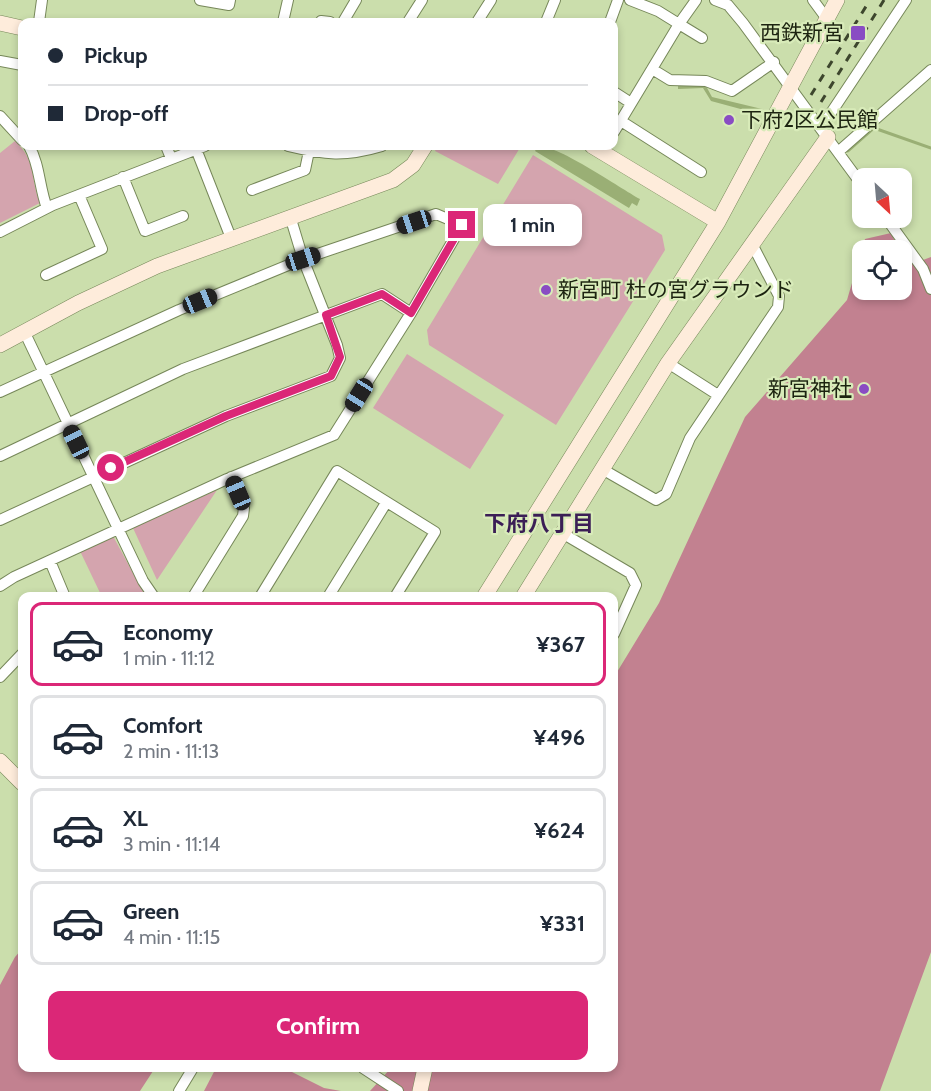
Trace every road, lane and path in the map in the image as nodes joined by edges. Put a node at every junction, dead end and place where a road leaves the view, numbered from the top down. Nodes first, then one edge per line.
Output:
1 (42, 0) edge
2 (200, 0) edge
3 (230, 0) edge
4 (288, 0) edge
5 (356, 0) edge
6 (422, 0) edge
7 (491, 0) edge
8 (555, 0) edge
9 (618, 0) edge
10 (630, 0) edge
11 (696, 0) edge
12 (715, 0) edge
13 (813, 0) edge
14 (837, 0) edge
15 (906, 0) edge
16 (728, 3) edge
17 (40, 18) edge
18 (284, 18) edge
19 (345, 18) edge
20 (411, 18) edge
21 (480, 18) edge
22 (548, 18) edge
23 (611, 18) edge
24 (827, 19) junction
25 (0, 22) edge
26 (679, 24) junction
27 (18, 27) edge
28 (702, 38) dead end
29 (0, 61) edge
30 (774, 62) junction
31 (18, 64) edge
32 (652, 69) junction
33 (931, 70) edge
34 (791, 86) junction
35 (618, 95) edge
36 (631, 103) junction
37 (0, 116) edge
38 (621, 120) junction
39 (618, 125) edge
40 (825, 132) junction
41 (18, 136) edge
42 (31, 150) edge
43 (168, 150) edge
44 (192, 150) edge
45 (201, 150) edge
46 (305, 150) edge
47 (368, 150) edge
48 (422, 150) edge
49 (605, 150) edge
50 (309, 151) junction
51 (838, 152) junction
52 (171, 158) junction
53 (852, 171) edge
54 (701, 172) dead end
55 (123, 177) junction
56 (252, 190) dead end
57 (79, 195) junction
58 (47, 208) junction
59 (183, 216) dead end
60 (290, 216) junction
61 (718, 222) junction
62 (893, 228) edge
63 (0, 232) edge
64 (231, 238) junction
65 (752, 244) junction
66 (303, 259) junction
67 (46, 275) dead end
68 (931, 289) edge
69 (411, 313) junction
70 (326, 315) junction
71 (24, 332) junction
72 (0, 345) edge
73 (668, 363) junction
74 (44, 372) junction
75 (0, 392) edge
76 (718, 395) junction
77 (68, 424) junction
78 (0, 456) edge
79 (602, 469) junction
80 (93, 477) junction
81 (231, 477) junction
82 (386, 502) junction
83 (0, 520) edge
84 (118, 529) junction
85 (562, 533) junction
86 (50, 561) junction
87 (0, 586) edge
88 (63, 592) edge
89 (150, 592) edge
90 (196, 592) edge
91 (263, 592) edge
92 (331, 592) edge
93 (398, 592) edge
94 (487, 592) edge
95 (528, 592) edge
96 (618, 625) edge
97 (18, 658) edge
98 (0, 677) edge
99 (0, 761) edge
100 (18, 779) edge
101 (191, 1072) edge
102 (369, 1072) edge
103 (424, 1072) edge
104 (179, 1091) edge
105 (398, 1091) edge
106 (420, 1091) edge

1 - 17 street
2 - 3 street
4 - 18 street
5 - 19 street
6 - 20 street
7 - 21 street
8 - 22 street
9 - 23 street
10 - 26 street
11 - 26 street
12 - 16 street
13 - 24 street
14 - 24 street
15 - 40 street
16 - 30 street
24 - 34 street
25 - 27 street
26 - 28 street
26 - 32 street
29 - 31 street
30 - 32 street
30 - 34 street
32 - 36 street
33 - 51 street
34 - 40 street
34 - 61 street
35 - 36 street
36 - 38 street
37 - 41 street
38 - 39 street
38 - 54 street
40 - 51 street
40 - 65 street
42 - 58 street
43 - 52 street
44 - 52 street
45 - 64 street
46 - 50 street
47 - 50 street
48 - 60 street
49 - 61 street
50 - 56 street
51 - 53 street
52 - 55 street
55 - 57 street
55 - 59 street
57 - 58 street
57 - 67 street
58 - 63 street
60 - 64 street
60 - 66 street
61 - 94 street
62 - 68 street
64 - 71 street
65 - 73 street
65 - 76 street
66 - 69 street
66 - 70 street
66 - 74 street
69 - 70 street
69 - 81 street
70 - 77 street
70 - 80 street
71 - 72 street
71 - 74 street
73 - 76 street
73 - 79 street
74 - 75 street
74 - 77 street
76 - 79 street
77 - 78 street
77 - 80 street
79 - 85 street
80 - 83 street
80 - 84 street
81 - 84 street
81 - 90 street
82 - 91 street
82 - 92 street
82 - 93 street
84 - 86 street
84 - 89 street
85 - 95 street
85 - 96 street
86 - 87 street
86 - 88 street
97 - 98 street
99 - 100 street
101 - 104 street
102 - 105 street
103 - 106 street

